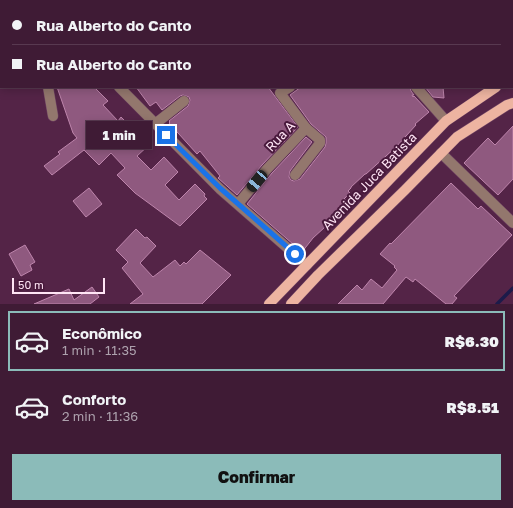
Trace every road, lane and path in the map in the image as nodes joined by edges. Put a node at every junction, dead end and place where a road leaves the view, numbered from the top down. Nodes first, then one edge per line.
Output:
1 (48, 88) edge
2 (120, 88) edge
3 (288, 88) edge
4 (417, 88) edge
5 (495, 88) edge
6 (184, 101) dead end
7 (513, 103) edge
8 (53, 116) dead end
9 (446, 121) junction
10 (155, 124) junction
11 (306, 128) junction
12 (441, 153) junction
13 (295, 175) dead end
14 (238, 204) junction
15 (513, 223) edge
16 (307, 264) junction
17 (269, 304) edge
18 (291, 304) edge

1 - 8 street
2 - 10 street
3 - 11 street, Rua A
4 - 9 street
5 - 9 main road, Avenida Juca Batista
6 - 10 street
7 - 12 main road
9 - 16 main road, Avenida Juca Batista
10 - 14 street
11 - 13 street
11 - 14 street, Rua A
12 - 15 street
12 - 18 main road
14 - 16 street
16 - 17 main road, Avenida Juca Batista

